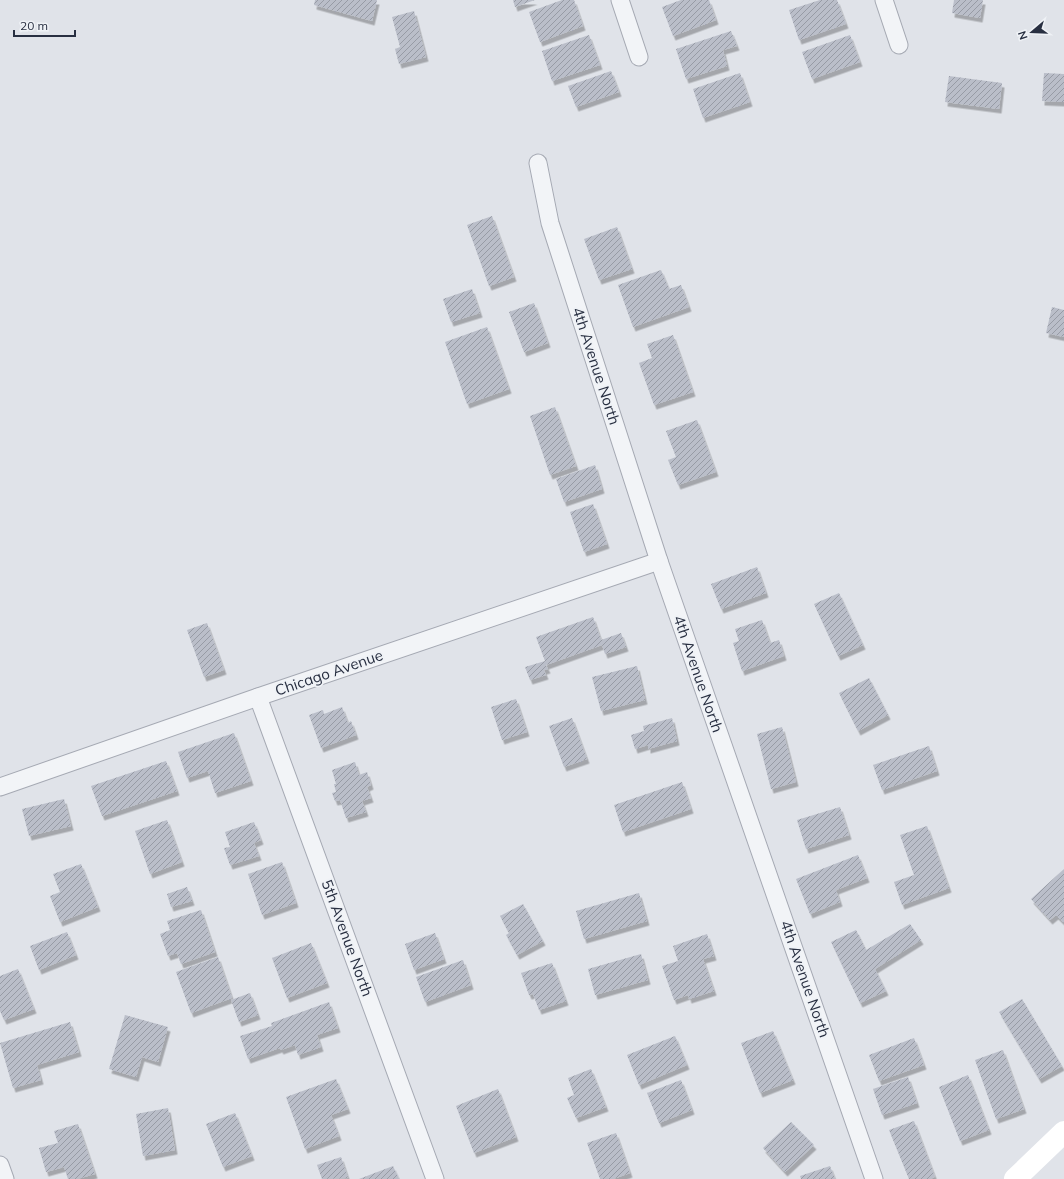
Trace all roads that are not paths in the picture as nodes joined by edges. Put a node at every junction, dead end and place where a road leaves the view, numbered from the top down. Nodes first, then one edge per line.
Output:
1 (620, 0) edge
2 (884, 0) edge
3 (899, 45) dead end
4 (639, 57) dead end
5 (538, 163) dead end
6 (659, 561) junction
7 (258, 697) junction
8 (0, 787) edge
9 (1064, 1132) edge
10 (0, 1165) edge
11 (5, 1179) edge
12 (435, 1179) edge
13 (874, 1179) edge
14 (1015, 1179) edge

1 - 4 street
2 - 3 street
5 - 6 street, 4th Avenue North
6 - 7 street, Chicago Avenue
6 - 13 street, 4th Avenue North
7 - 8 street, Chicago Avenue
7 - 12 street, 5th Avenue North
9 - 14 street
10 - 11 street

